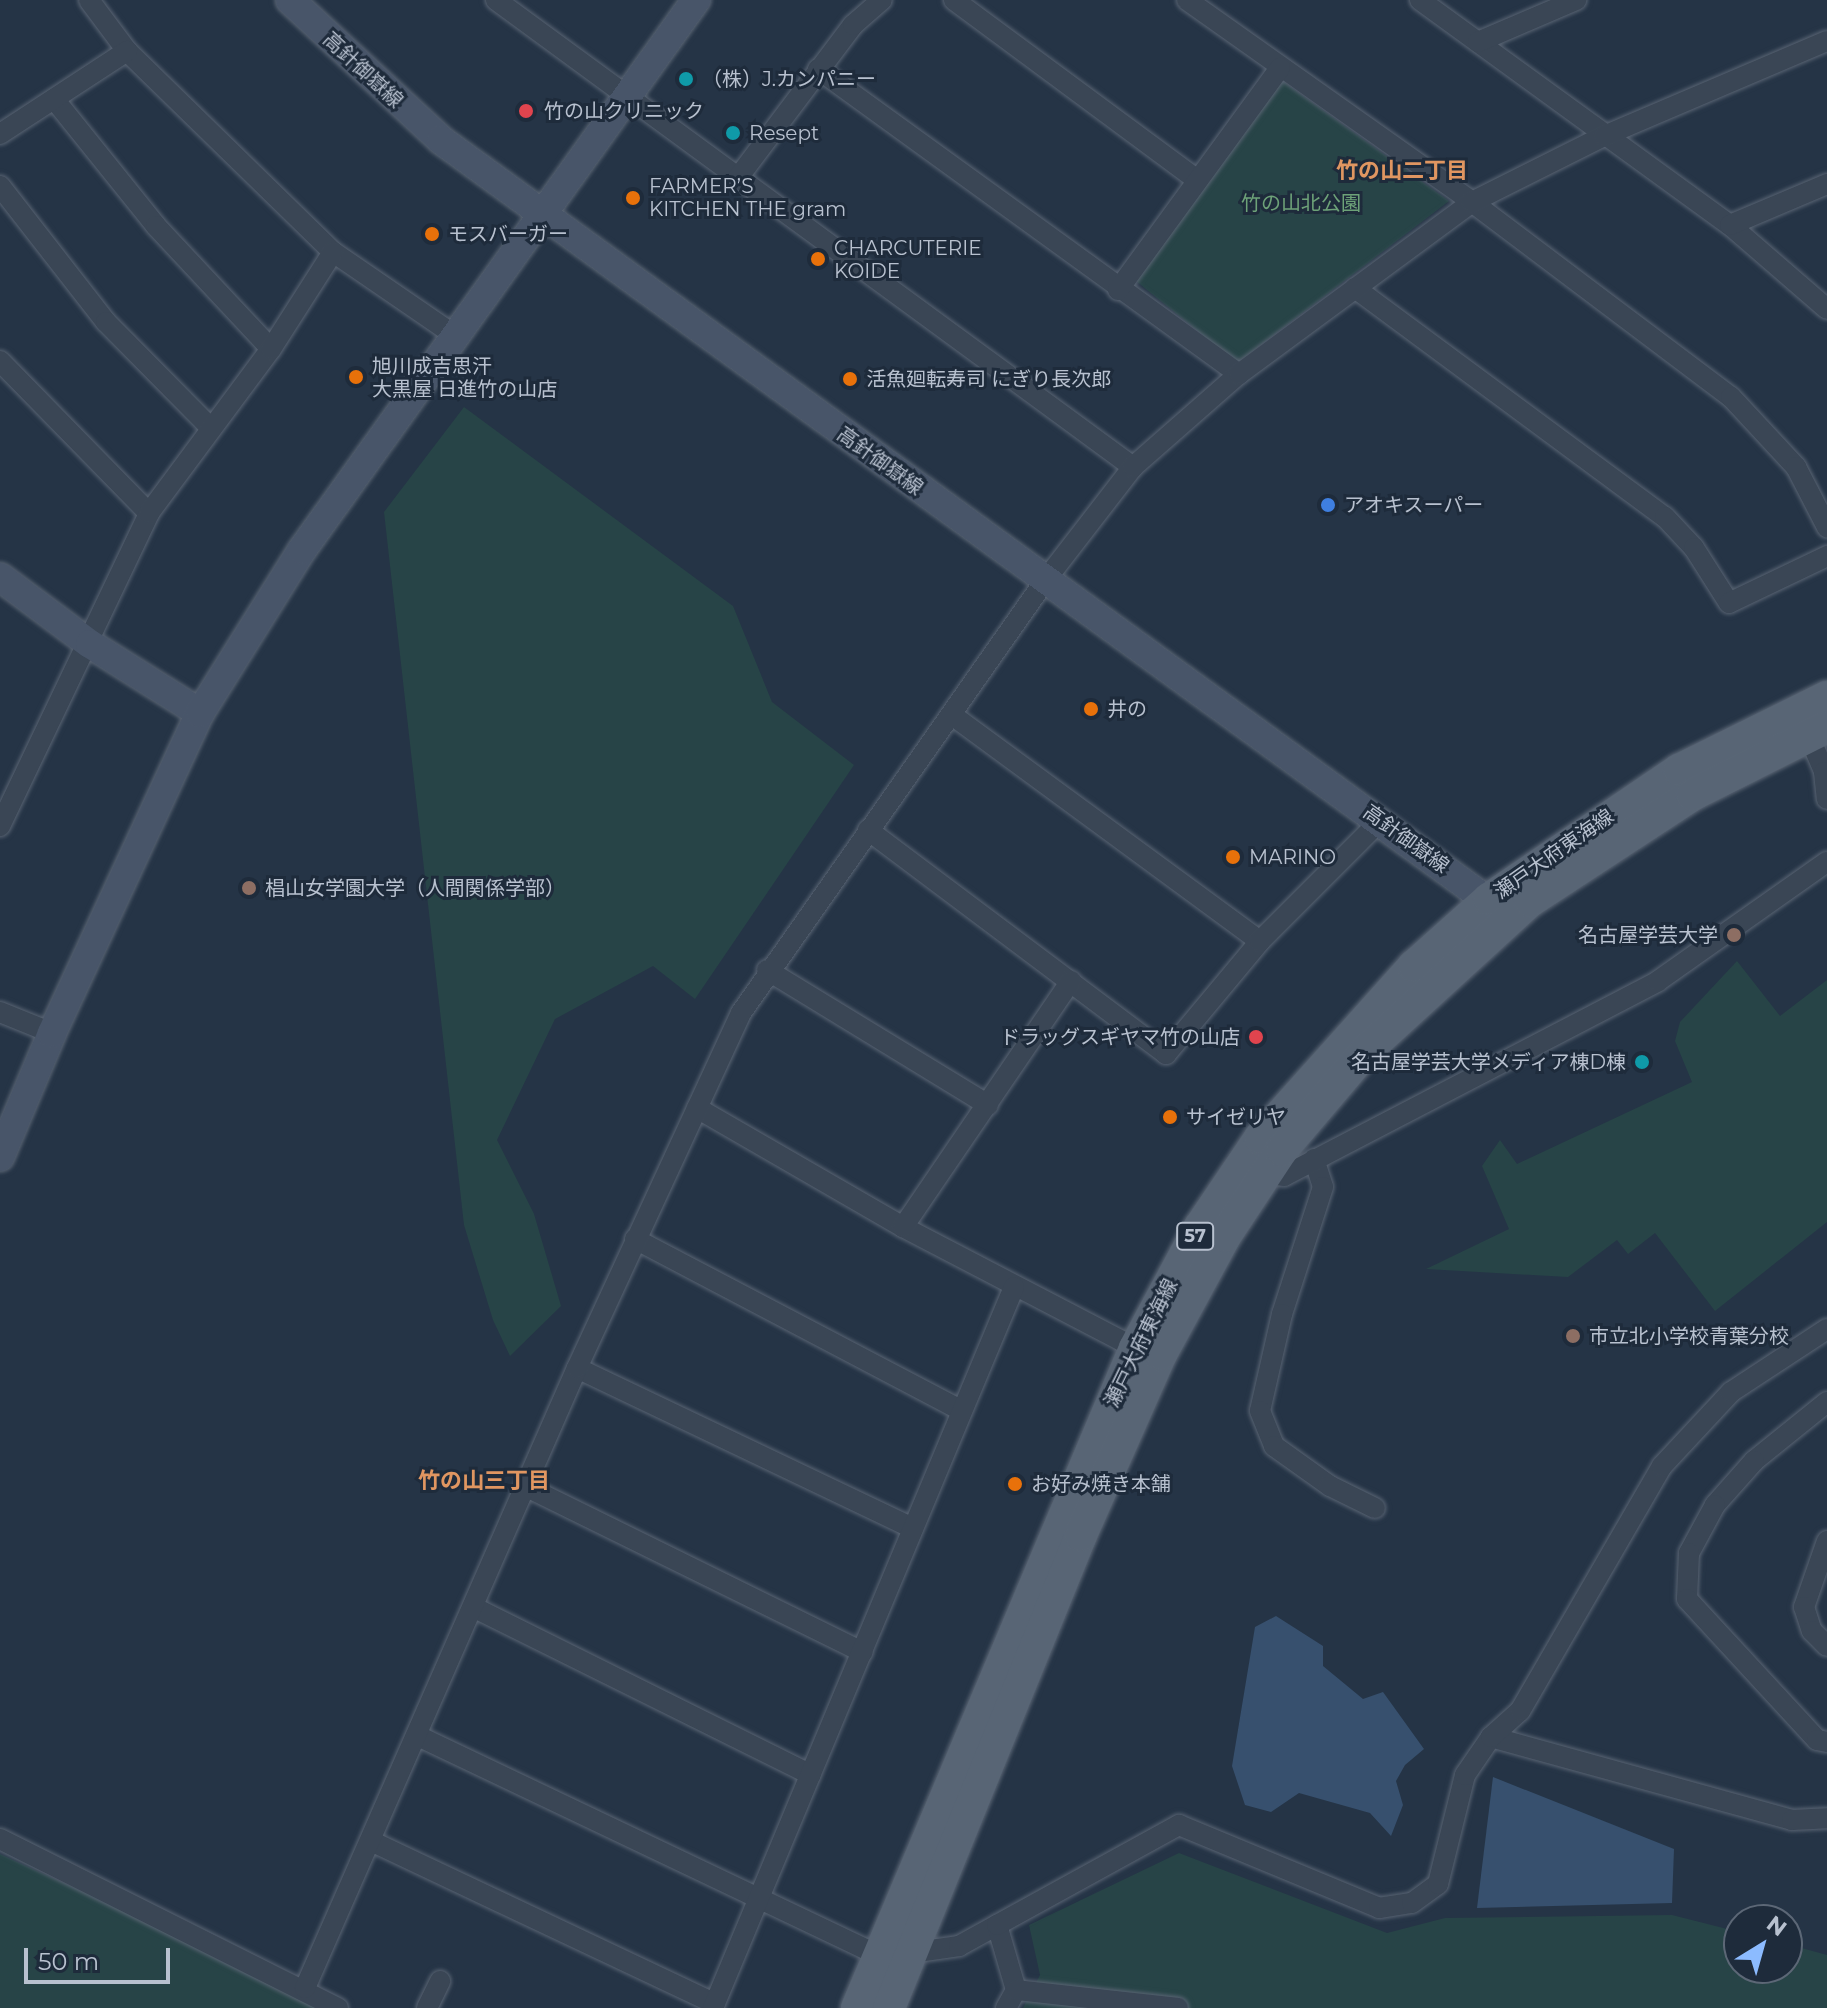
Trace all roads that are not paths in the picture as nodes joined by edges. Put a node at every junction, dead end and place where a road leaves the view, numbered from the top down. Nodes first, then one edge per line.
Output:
1 (89, 0) edge
2 (290, 0) edge
3 (696, 0) edge
4 (882, 0) edge
5 (954, 0) edge
6 (1187, 0) edge
7 (1420, 0) edge
8 (1576, 0) edge
9 (509, 4) edge
10 (1827, 41) edge
11 (1478, 42) junction
12 (127, 51) junction
13 (1280, 68) junction
14 (818, 69) junction
15 (54, 99) junction
16 (628, 99) junction
17 (0, 134) edge
18 (1604, 136) junction
19 (737, 179) junction
20 (1197, 180) junction
21 (1827, 184) edge
22 (0, 186) edge
23 (1472, 202) junction
24 (543, 212) junction
25 (1730, 225) junction
26 (333, 252) junction
27 (1355, 288) junction
28 (1118, 290) junction
29 (1827, 309) edge
30 (454, 335) junction
31 (271, 349) junction
32 (0, 361) edge
33 (1239, 374) junction
34 (211, 428) junction
35 (1133, 467) junction
36 (149, 513) junction
37 (1827, 527) edge
38 (1827, 556) edge
39 (0, 577) edge
40 (1044, 582) junction
41 (90, 644) junction
42 (1827, 697) edge
43 (200, 713) junction
44 (952, 715) junction
45 (1818, 732) edge
46 (1827, 799) edge
47 (1381, 820) junction
48 (0, 826) edge
49 (868, 830) junction
50 (1827, 862) edge
51 (1500, 908) junction
52 (1260, 941) junction
53 (767, 970) junction
54 (1071, 981) junction
55 (0, 1012) edge
56 (52, 1033) junction
57 (988, 1105) junction
58 (697, 1108) junction
59 (0, 1157) edge
60 (1314, 1159) junction
61 (1266, 1174) junction
62 (903, 1227) junction
63 (635, 1239) junction
64 (1014, 1287) junction
65 (1827, 1329) edge
66 (1135, 1348) junction
67 (577, 1368) junction
68 (1827, 1402) edge
69 (962, 1411) junction
70 (527, 1487) junction
71 (1375, 1508) dead end
72 (913, 1528) junction
73 (1827, 1541) edge
74 (473, 1607) junction
75 (1827, 1646) edge
76 (863, 1652) junction
77 (418, 1736) junction
78 (1491, 1737) junction
79 (1827, 1742) edge
80 (811, 1775) junction
81 (1827, 1818) edge
82 (1, 1842) edge
83 (373, 1842) junction
84 (760, 1902) junction
85 (997, 1925) junction
86 (897, 1955) junction
87 (440, 1981) dead end
88 (305, 1988) junction
89 (1011, 1999) edge
90 (714, 2006) edge
91 (338, 2008) edge
92 (427, 2008) edge
93 (857, 2008) edge
94 (889, 2008) edge
95 (1178, 2008) edge

1 - 12 street
2 - 24 street, 高針御嶽線
3 - 16 street
4 - 14 street
5 - 20 street
6 - 13 street
7 - 11 street
8 - 11 street
9 - 16 street
10 - 18 street
11 - 18 street
12 - 15 street
12 - 26 street
13 - 20 street
13 - 23 street
14 - 19 street
14 - 28 street
15 - 17 street
15 - 31 street
16 - 19 street
16 - 24 street
18 - 23 street
18 - 25 street
19 - 35 street
20 - 28 street
21 - 25 street
22 - 34 street
23 - 27 street
23 - 37 street
24 - 30 street
24 - 40 street, 高針御嶽線
25 - 29 street
26 - 30 street
26 - 31 street
27 - 33 street
27 - 38 street
28 - 33 street
30 - 43 street
31 - 34 street
32 - 36 street
33 - 35 street
34 - 36 street
35 - 40 street
36 - 41 street
39 - 41 street
40 - 44 street
40 - 47 street, 高針御嶽線
41 - 43 street
41 - 48 street
42 - 51 main road, 瀬戸大府東海線 / 57
43 - 56 street
44 - 49 street
44 - 52 street
45 - 46 street
45 - 51 main road, 瀬戸大府東海線 / 57
47 - 51 street, 高針御嶽線
47 - 52 street
49 - 53 street
49 - 54 street
50 - 60 street
51 - 61 main road, 瀬戸大府東海線 / 57
51 - 66 main road, 瀬戸大府東海線 / 57
52 - 54 street
53 - 57 street
53 - 58 street
54 - 57 street
55 - 56 street
56 - 59 street
57 - 62 street
58 - 62 street
58 - 63 street
60 - 61 street
60 - 71 street
61 - 86 main road, 瀬戸大府東海線 / 57
62 - 64 street
63 - 67 street
63 - 69 street
64 - 66 street
64 - 69 street
65 - 78 street
66 - 86 main road, 瀬戸大府東海線 / 57
67 - 70 street
67 - 72 street
68 - 79 street
69 - 72 street
70 - 74 street
70 - 76 street
72 - 76 street
73 - 75 street
74 - 77 street
74 - 80 street
76 - 80 street
77 - 83 street
77 - 84 street
78 - 81 street
78 - 85 street
80 - 84 street
82 - 88 street
83 - 88 street
83 - 90 street
84 - 86 street
84 - 90 street
85 - 86 street
85 - 89 street
86 - 93 main road, 瀬戸大府東海線 / 57
86 - 94 main road, 瀬戸大府東海線 / 57
87 - 92 street
88 - 91 street
89 - 95 street

